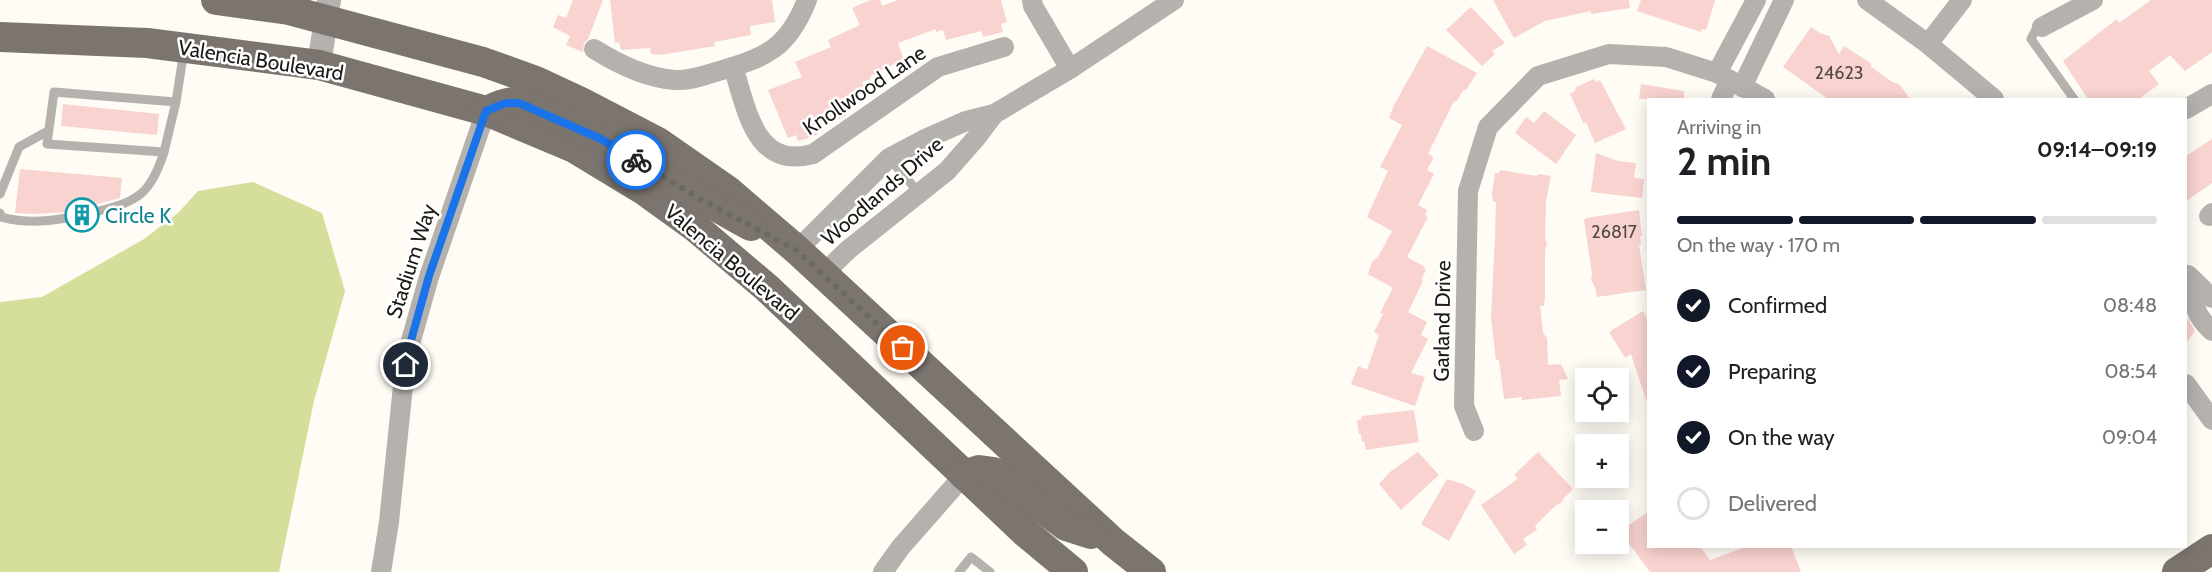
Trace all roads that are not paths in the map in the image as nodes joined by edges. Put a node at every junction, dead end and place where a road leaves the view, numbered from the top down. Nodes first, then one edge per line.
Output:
1 (216, 0) edge
2 (807, 0) edge
3 (1032, 0) edge
4 (1174, 0) edge
5 (1756, 0) edge
6 (1784, 0) edge
7 (1867, 0) edge
8 (1962, 0) edge
9 (2093, 0) edge
10 (328, 10) edge
11 (2042, 27) joint
12 (0, 37) edge
13 (1928, 44) junction
14 (1004, 47) dead end
15 (184, 48) junction
16 (594, 49) dead end
17 (319, 65) junction
18 (733, 67) junction
19 (1070, 69) junction
20 (1730, 80) junction
21 (2212, 94) edge
22 (1721, 98) edge
23 (1763, 98) edge
24 (1993, 98) edge
25 (2073, 98) edge
26 (176, 102) junction
27 (2187, 108) edge
28 (486, 111) junction
29 (994, 114) junction
30 (48, 132) junction
31 (164, 152) junction
32 (889, 158) junction
33 (0, 194) edge
34 (920, 194) junction
35 (99, 211) dead end
36 (1, 215) edge
37 (66, 218) dead end
38 (796, 250) junction
39 (823, 274) junction
40 (2190, 277) edge
41 (2212, 298) edge
42 (2212, 331) edge
43 (2187, 385) edge
44 (2212, 420) edge
45 (1474, 431) dead end
46 (964, 475) junction
47 (1113, 542) junction
48 (2212, 549) edge
49 (381, 572) edge
50 (883, 572) edge
51 (959, 572) edge
52 (990, 572) edge
53 (1072, 572) edge
54 (1151, 572) edge
55 (2177, 572) edge

1 - 10 main road
2 - 18 street
3 - 19 street
4 - 19 street, Woodlands Drive
5 - 20 street
6 - 20 street
7 - 13 street
8 - 13 street
9 - 11 street
10 - 17 street
10 - 38 main road
11 - 25 lane
12 - 15 main road, Valencia Boulevard
13 - 24 street
14 - 18 street, Knollwood Lane
15 - 17 main road, Valencia Boulevard
15 - 26 lane
16 - 18 street
17 - 28 main road, Valencia Boulevard
19 - 29 street, Woodlands Drive
20 - 22 street
20 - 23 street, Garland Drive
20 - 45 street, Garland Drive
21 - 27 street
26 - 30 lane
26 - 31 lane
28 - 38 main road
28 - 46 main road, Valencia Boulevard
28 - 49 street, Stadium Way
29 - 32 street, Woodlands Drive
29 - 34 street, Woodlands Drive
30 - 31 lane
30 - 33 lane
31 - 35 lane
32 - 34 lane
32 - 38 street, Woodlands Drive
34 - 39 street, Woodlands Drive
36 - 37 lane
38 - 39 main road
39 - 47 main road
40 - 41 street
40 - 42 street
43 - 44 street
46 - 47 main road
46 - 50 street
46 - 53 main road, Valencia Boulevard
47 - 54 main road
48 - 55 main road
51 - 52 lane

